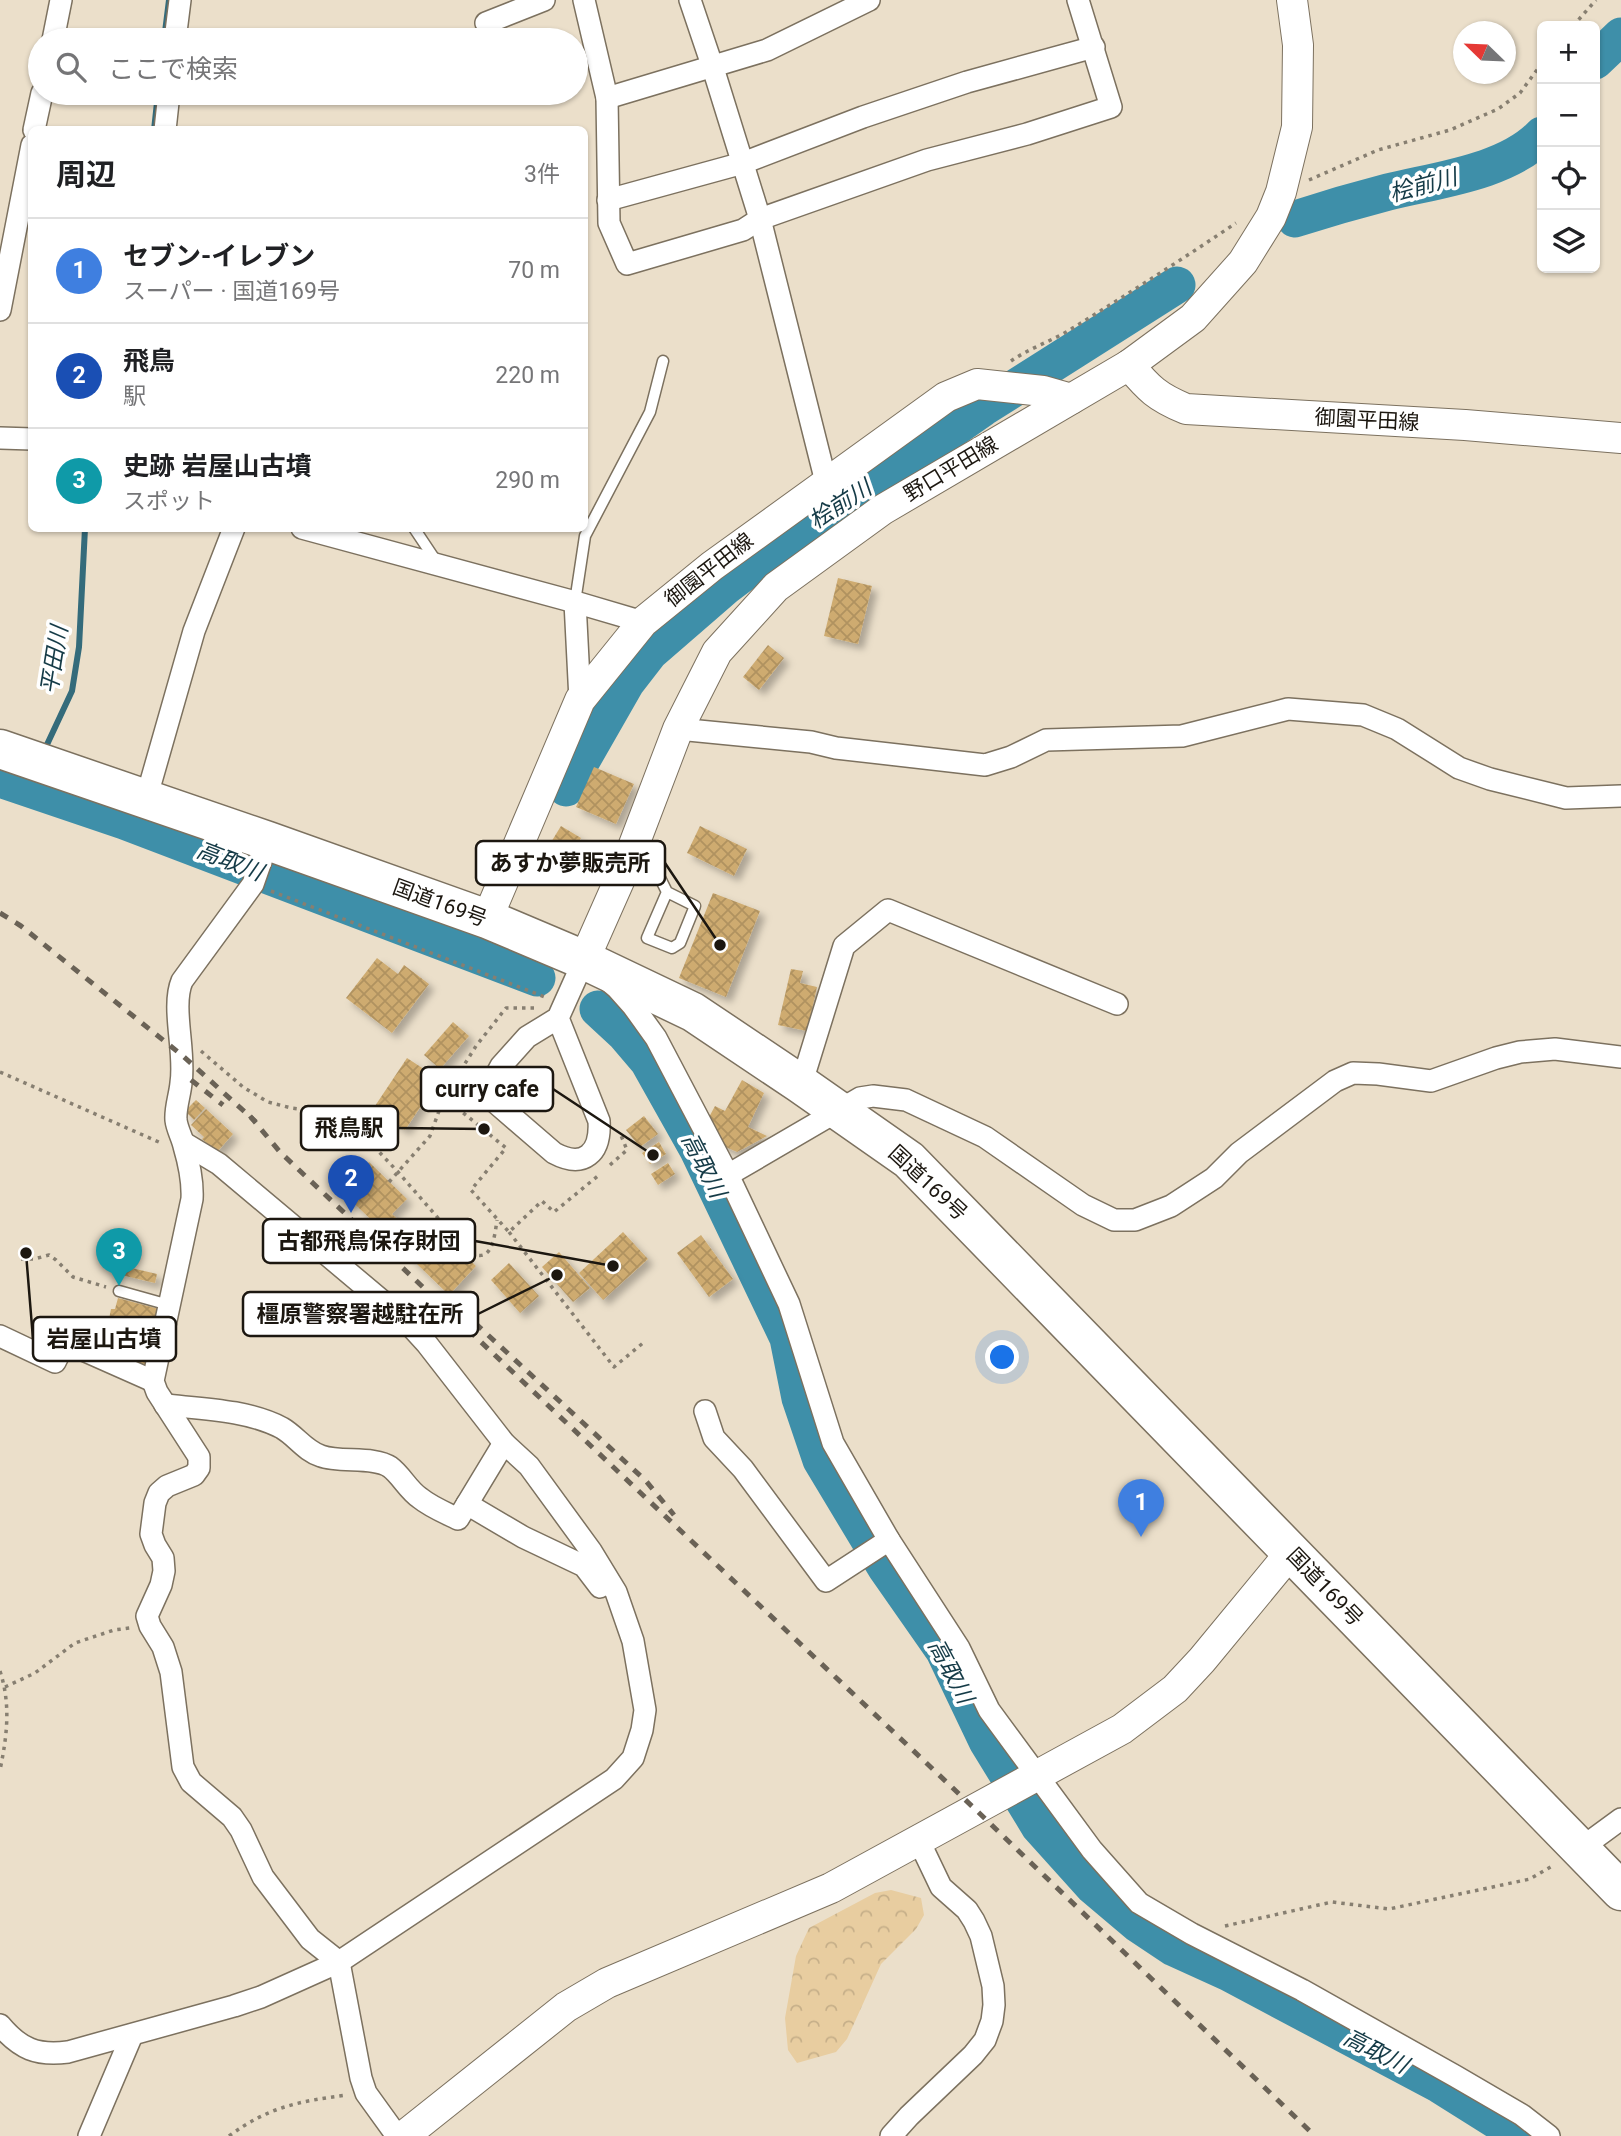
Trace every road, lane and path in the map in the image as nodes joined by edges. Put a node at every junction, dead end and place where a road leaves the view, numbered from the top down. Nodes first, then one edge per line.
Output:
1 (61, 0) edge
2 (180, 0) edge
3 (544, 0) edge
4 (584, 0) edge
5 (690, 0) edge
6 (869, 0) edge
7 (1078, 0) edge
8 (1292, 0) edge
9 (1596, 0) edge
10 (1577, 21) edge
11 (486, 23) dead end
12 (55, 28) edge
13 (176, 28) edge
14 (1094, 47) junction
15 (713, 68) junction
16 (1537, 70) edge
17 (607, 98) junction
18 (39, 105) edge
19 (168, 105) edge
20 (35, 126) edge
21 (165, 126) edge
22 (743, 163) junction
23 (28, 166) edge
24 (1281, 192) junction
25 (608, 200) junction
26 (760, 219) junction
27 (1241, 220) dead end
28 (0, 310) edge
29 (663, 361) dead end
30 (1129, 365) junction
31 (984, 384) junction
32 (1057, 395) junction
33 (0, 438) edge
34 (1621, 438) edge
35 (28, 439) edge
36 (826, 482) junction
37 (588, 530) edge
38 (232, 532) edge
39 (317, 532) edge
40 (417, 532) edge
41 (587, 532) edge
42 (438, 565) junction
43 (575, 601) junction
44 (643, 622) junction
45 (580, 700) junction
46 (678, 730) junction
47 (25, 758) edge
48 (1621, 796) edge
49 (146, 799) junction
50 (268, 841) junction
51 (627, 863) junction
52 (253, 884) junction
53 (667, 892) junction
54 (486, 919) junction
55 (583, 960) junction
56 (550, 991) dead end
57 (547, 998) junction
58 (1117, 1004) dead end
59 (558, 1018) junction
60 (181, 1033) junction
61 (1621, 1057) edge
62 (0, 1072) edge
63 (799, 1083) junction
64 (444, 1097) junction
65 (839, 1111) junction
66 (617, 1126) dead end
67 (184, 1143) junction
68 (608, 1166) dead end
69 (398, 1172) junction
70 (599, 1174) dead end
71 (728, 1175) junction
72 (389, 1182) dead end
73 (497, 1220) junction
74 (509, 1232) junction
75 (21, 1259) dead end
76 (65, 1274) dead end
77 (73, 1277) junction
78 (90, 1282) dead end
79 (119, 1291) dead end
80 (169, 1305) junction
81 (0, 1336) edge
82 (643, 1343) dead end
83 (153, 1381) junction
84 (165, 1405) junction
85 (705, 1412) dead end
86 (504, 1443) junction
87 (467, 1504) junction
88 (879, 1546) junction
89 (1291, 1552) junction
90 (616, 1592) junction
91 (150, 1626) junction
92 (0, 1671) edge
93 (5, 1687) junction
94 (0, 1770) edge
95 (1023, 1782) junction
96 (1621, 1819) edge
97 (919, 1841) junction
98 (1580, 1849) junction
99 (1621, 1891) edge
100 (1192, 1934) junction
101 (339, 1962) junction
102 (0, 2025) edge
103 (132, 2035) junction
104 (366, 2093) junction
105 (893, 2135) edge
106 (89, 2136) edge
107 (229, 2136) edge
108 (397, 2136) edge
109 (404, 2136) edge
110 (1549, 2136) edge

1 - 12 street
2 - 13 street
3 - 11 street
4 - 17 street
5 - 15 street
6 - 15 street
7 - 14 street
8 - 24 main road, 野口平田線
9 - 10 path
14 - 22 street
14 - 26 street
15 - 17 street
15 - 22 street
16 - 24 path
17 - 25 street
18 - 20 street
19 - 21 street
22 - 25 street
22 - 26 street
23 - 28 street
24 - 30 main road, 野口平田線
25 - 26 street
26 - 36 street
27 - 31 path
29 - 37 lane
30 - 32 main road, 野口平田線
30 - 34 main road, 御園平田線
31 - 32 main road
31 - 36 main road, 御園平田線
32 - 46 main road, 野口平田線
33 - 35 street
36 - 44 main road, 御園平田線
38 - 49 street
39 - 42 street
40 - 42 lane
41 - 43 lane
42 - 43 street
43 - 44 street
43 - 45 street
44 - 45 main road, 御園平田線
45 - 54 main road, 御園平田線
46 - 48 street
46 - 51 main road, 野口平田線
47 - 49 highway, 国道169号
49 - 50 highway, 国道169号
50 - 52 street
50 - 54 highway, 国道169号
51 - 53 lane
51 - 55 main road, 野口平田線
52 - 57 path
52 - 60 street
53 - 53 lane
54 - 55 highway, 国道169号
55 - 59 street
55 - 63 highway, 国道169号
55 - 71 street
56 - 57 path
57 - 64 path
58 - 63 street
59 - 59 street
60 - 67 street
60 - 69 path
61 - 65 street
62 - 67 path
63 - 65 highway, 国道169号
64 - 69 path
64 - 73 path
65 - 71 street
65 - 89 highway, 国道169号
66 - 68 path
67 - 80 street
67 - 86 street
69 - 72 path
69 - 73 path
70 - 74 path
71 - 88 street
73 - 74 path
74 - 82 path
75 - 77 path
76 - 77 path
77 - 78 path
79 - 80 lane
80 - 83 street
81 - 83 street
83 - 84 street
84 - 87 street
84 - 91 street
85 - 88 street
86 - 87 street
86 - 90 street
87 - 90 street
88 - 95 street
89 - 95 main road
89 - 98 highway, 国道169号
90 - 101 street
91 - 93 path
91 - 101 street
92 - 93 path
93 - 94 path
95 - 97 main road
95 - 100 street
96 - 98 street
97 - 105 street
97 - 109 main road
98 - 99 highway, 国道169号
98 - 100 path
100 - 110 street
101 - 103 street
101 - 104 street
102 - 103 street
103 - 106 street
104 - 107 path
104 - 108 street

